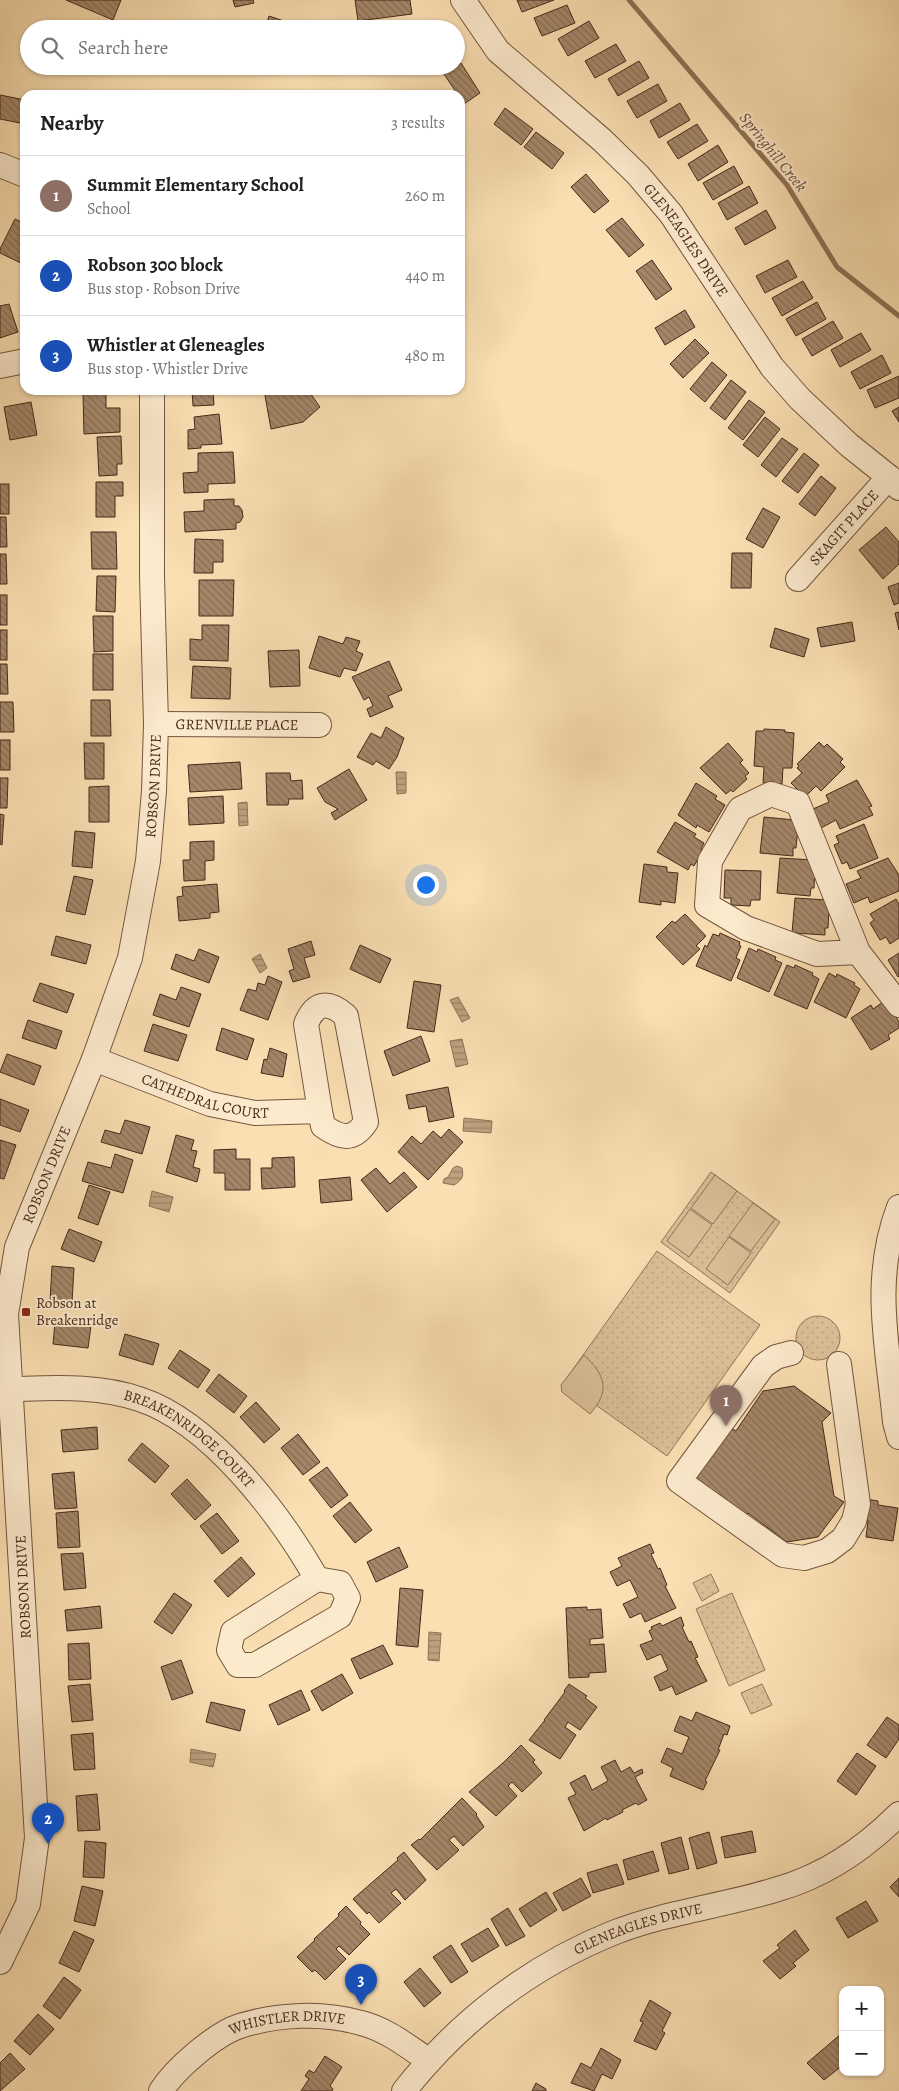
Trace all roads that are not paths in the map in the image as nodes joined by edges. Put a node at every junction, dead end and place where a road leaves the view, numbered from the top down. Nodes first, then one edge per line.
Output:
1 (463, 0) edge
2 (0, 164) edge
3 (20, 173) edge
4 (20, 362) edge
5 (0, 366) edge
6 (152, 395) edge
7 (894, 482) edge
8 (798, 578) dead end
9 (156, 724) junction
10 (319, 725) dead end
11 (858, 952) junction
12 (899, 1005) edge
13 (94, 1059) junction
14 (320, 1110) junction
15 (899, 1207) edge
16 (894, 1233) edge
17 (791, 1353) dead end
18 (839, 1364) dead end
19 (12, 1389) junction
20 (899, 1437) edge
21 (317, 1579) junction
22 (899, 1814) edge
23 (0, 1962) edge
24 (428, 2060) junction
25 (160, 2091) edge
26 (404, 2091) edge

1 - 7 street, GLENEAGLES DRIVE
2 - 3 street
4 - 5 street
6 - 9 street, ROBSON DRIVE
7 - 8 street, SKAGIT PLACE
9 - 10 street, GRENVILLE PLACE
9 - 13 street, ROBSON DRIVE
11 - 11 street
11 - 12 street
13 - 14 street, CATHEDRAL COURT
13 - 19 street, ROBSON DRIVE
14 - 14 street
15 - 16 street
16 - 20 street
17 - 18 street
19 - 21 street, BREAKENRIDGE COURT
19 - 23 street, ROBSON DRIVE
21 - 21 street
22 - 24 street, GLENEAGLES DRIVE
24 - 25 street, WHISTLER DRIVE
24 - 26 street, GLENEAGLES DRIVE

